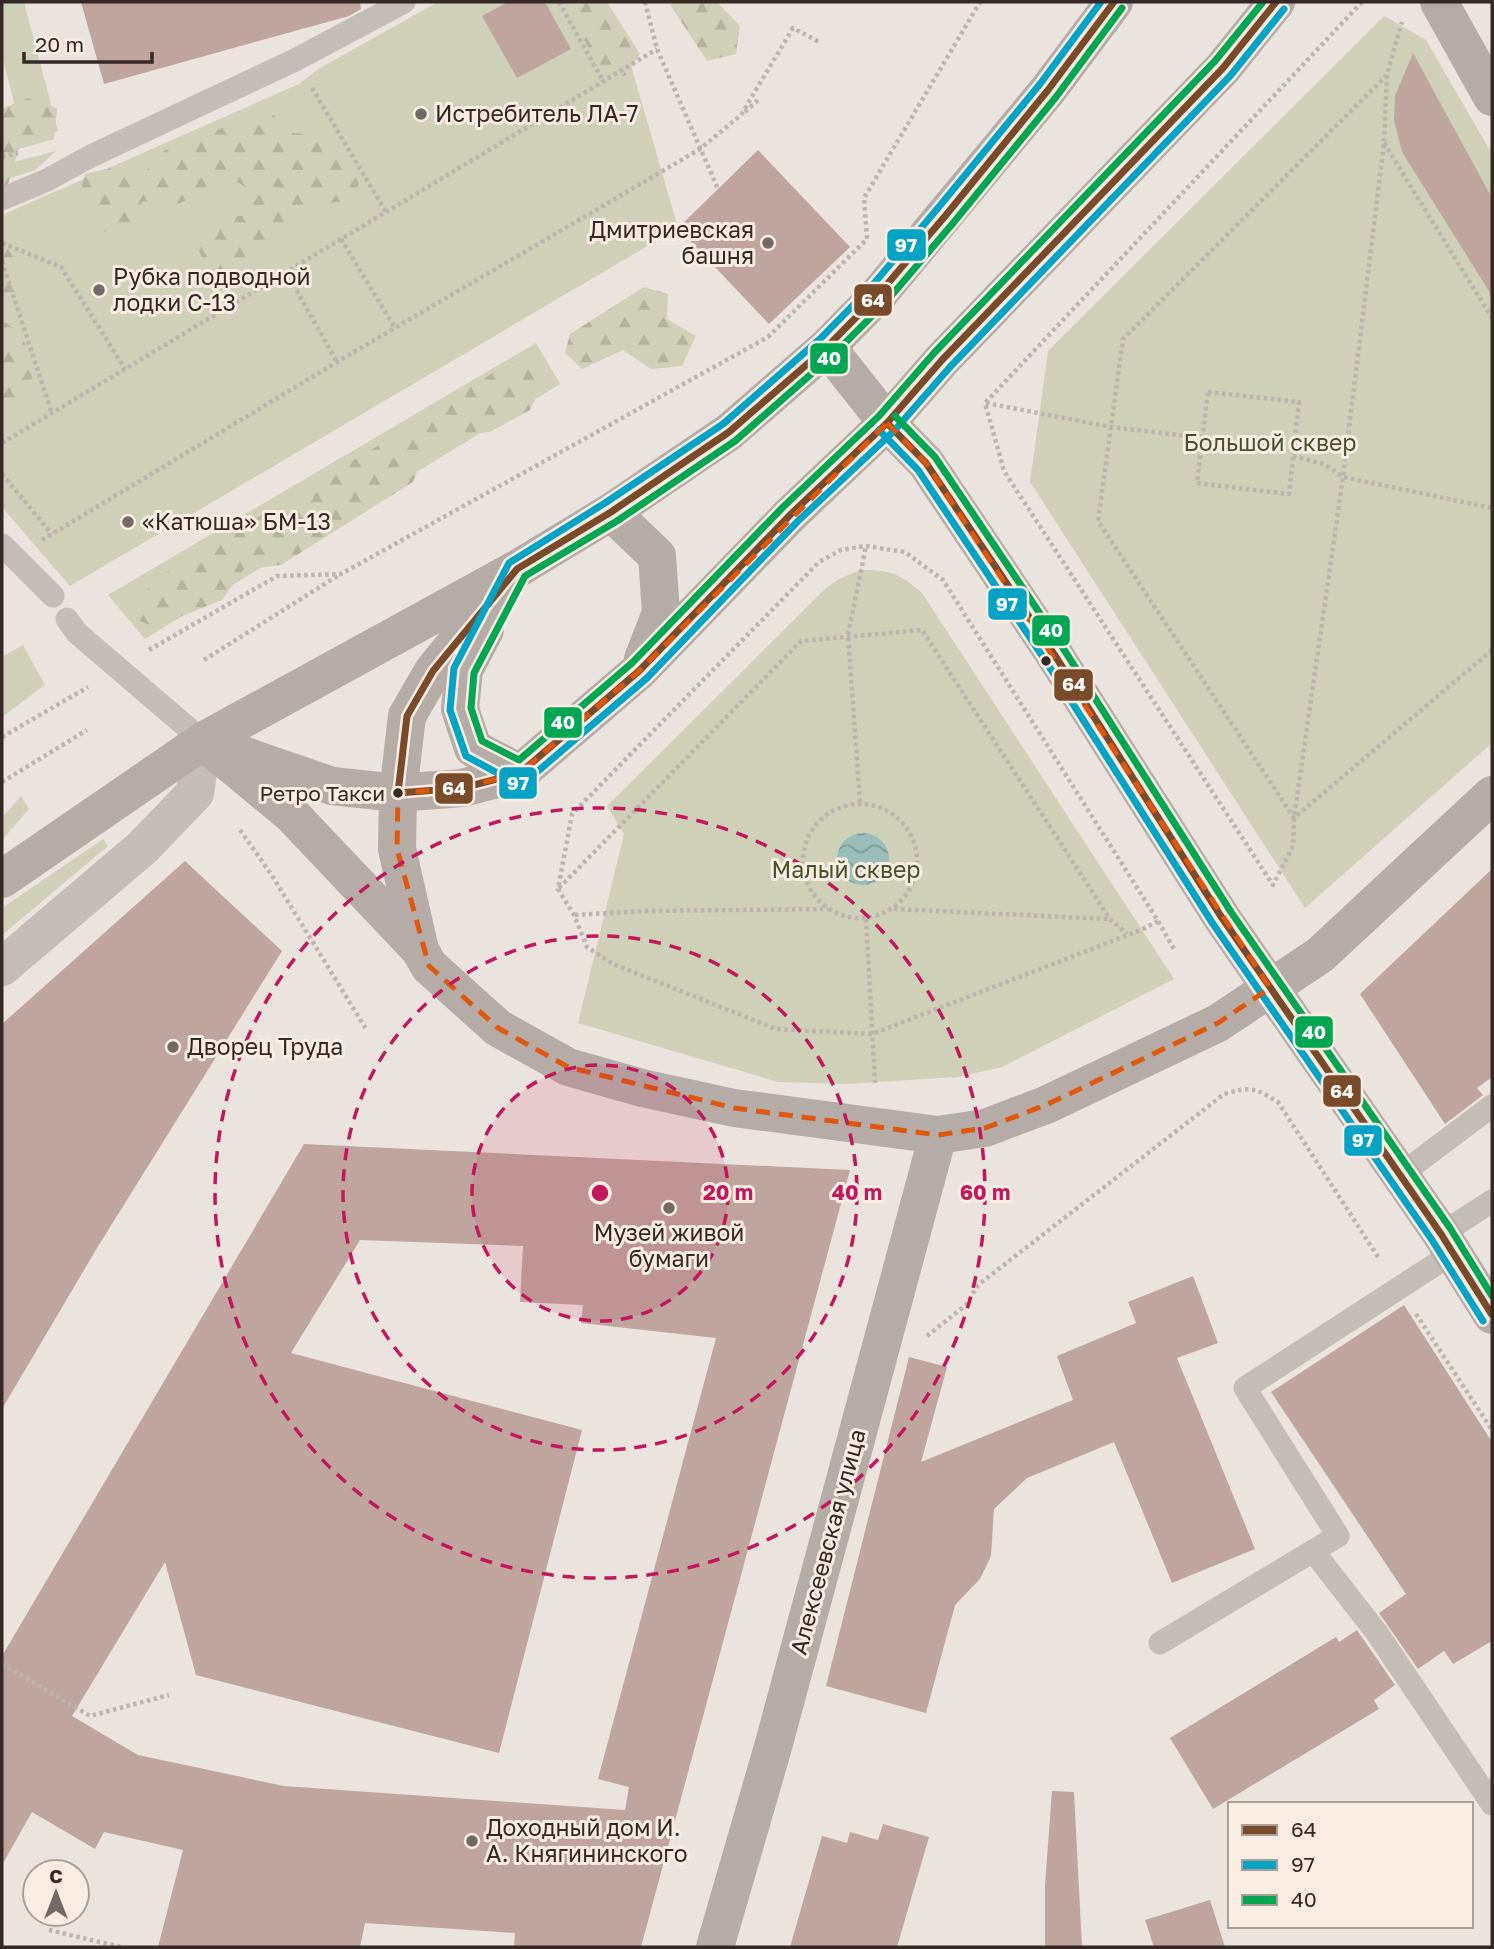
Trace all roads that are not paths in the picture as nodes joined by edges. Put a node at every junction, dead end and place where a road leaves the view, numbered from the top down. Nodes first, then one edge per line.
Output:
1 (404, 2) edge
2 (1114, 2) edge
3 (1276, 2) edge
4 (1440, 2) edge
5 (1492, 97) edge
6 (2, 199) edge
7 (827, 347) junction
8 (887, 423) junction
9 (611, 513) junction
10 (2, 545) edge
11 (517, 569) junction
12 (53, 596) dead end
13 (67, 619) dead end
14 (639, 670) junction
15 (203, 741) junction
16 (520, 773) junction
17 (398, 793) junction
18 (1492, 796) edge
19 (2, 879) edge
20 (420, 950) junction
21 (2, 967) edge
22 (1270, 988) junction
23 (1492, 1106) edge
24 (938, 1135) junction
25 (1399, 1175) junction
26 (1492, 1201) edge
27 (1447, 1243) junction
28 (1492, 1315) edge
29 (1312, 1551) junction
30 (1160, 1643) dead end
31 (1492, 1804) edge
32 (715, 1947) edge

1 - 6 lane
2 - 7 street
3 - 8 street
4 - 5 street
7 - 8 street
7 - 9 street
8 - 14 street
8 - 22 street
9 - 11 street
9 - 14 street
10 - 12 lane
11 - 15 street
11 - 16 street
11 - 17 street
13 - 15 lane
14 - 16 street
15 - 17 street
15 - 19 street
15 - 20 street
15 - 21 street
16 - 17 street
17 - 20 street
18 - 22 street
20 - 24 street
22 - 24 street
22 - 25 street
23 - 25 lane
24 - 32 street, Алексеевская улица
25 - 27 street
26 - 27 lane
27 - 28 street
27 - 29 lane
29 - 30 lane
29 - 31 lane

